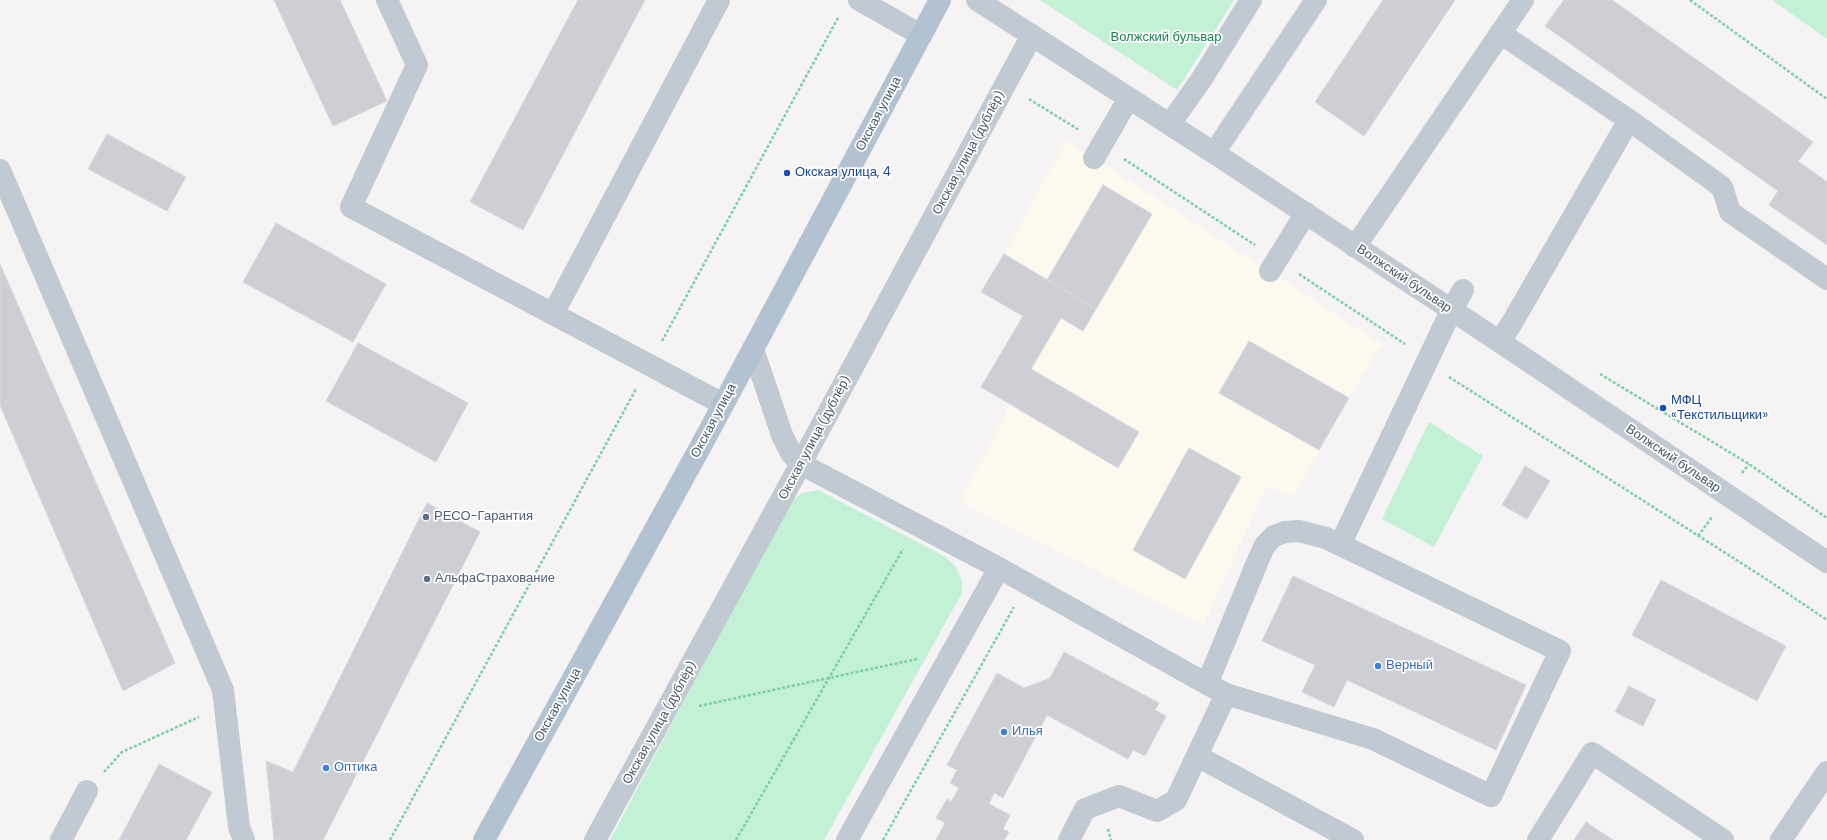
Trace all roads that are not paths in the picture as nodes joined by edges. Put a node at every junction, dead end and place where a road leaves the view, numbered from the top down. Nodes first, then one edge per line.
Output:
1 (387, 0) edge
2 (719, 0) edge
3 (859, 0) edge
4 (940, 0) edge
5 (977, 0) edge
6 (1251, 0) edge
7 (1316, 0) edge
8 (1523, 0) edge
9 (1500, 33) junction
10 (921, 35) junction
11 (1032, 35) junction
12 (1129, 98) junction
13 (1629, 120) junction
14 (1170, 124) junction
15 (1214, 153) junction
16 (1094, 158) dead end
17 (0, 170) edge
18 (1306, 214) junction
19 (1355, 246) junction
20 (1270, 271) dead end
21 (1827, 279) edge
22 (1463, 290) dead end
23 (1451, 311) junction
24 (552, 314) junction
25 (1500, 342) junction
26 (753, 349) junction
27 (723, 404) junction
28 (801, 464) junction
29 (1340, 545) junction
30 (1825, 556) edge
31 (999, 568) junction
32 (1217, 689) junction
33 (1197, 756) junction
34 (1827, 772) edge
35 (87, 791) road end
36 (61, 840) edge
37 (244, 840) edge
38 (484, 840) edge
39 (595, 840) edge
40 (847, 840) edge
41 (1069, 840) edge
42 (1353, 840) edge
43 (1538, 840) edge
44 (1723, 840) edge
45 (1781, 840) edge

1 - 24 street
2 - 24 street
3 - 10 street
4 - 10 main road, Окская улица
5 - 11 street, Волжский бульвар
6 - 14 street
7 - 15 street
8 - 9 street
9 - 13 street
9 - 19 street
10 - 26 main road, Окская улица
11 - 12 street, Волжский бульвар
11 - 28 street, Окская улица (дублёр)
12 - 14 street, Волжский бульвар
12 - 16 street
13 - 21 street
13 - 25 street
14 - 15 street, Волжский бульвар
15 - 18 street, Волжский бульвар
17 - 37 street
18 - 19 street, Волжский бульвар
18 - 20 street
19 - 23 street, Волжский бульвар
22 - 23 street
23 - 25 street, Волжский бульвар
23 - 29 street
24 - 27 street
25 - 30 street, Волжский бульвар
26 - 27 main road, Окская улица
26 - 28 street
27 - 38 main road, Окская улица
28 - 31 street
28 - 39 street, Окская улица (дублёр)
29 - 32 street
29 - 32 street
31 - 32 street
31 - 40 street
32 - 33 street
33 - 41 street
33 - 42 street
34 - 45 street
35 - 36 street
43 - 44 street

